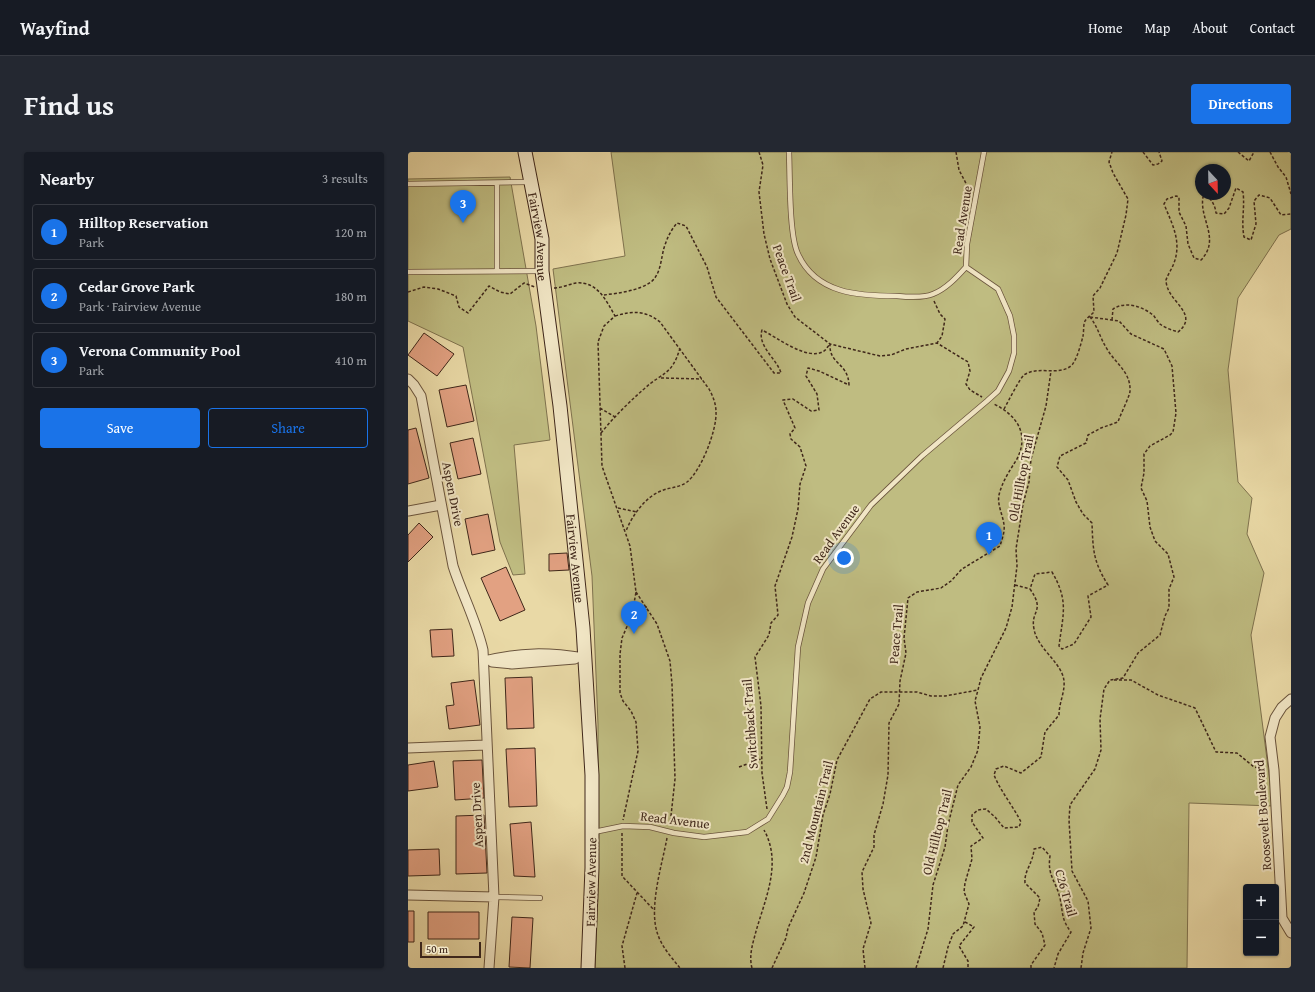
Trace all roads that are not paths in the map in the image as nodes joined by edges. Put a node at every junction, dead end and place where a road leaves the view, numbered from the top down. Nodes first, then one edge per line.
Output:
1 (525, 152) edge
2 (789, 152) edge
3 (984, 152) edge
4 (498, 182) junction
5 (531, 182) junction
6 (408, 184) edge
7 (966, 268) junction
8 (497, 271) junction
9 (542, 271) junction
10 (408, 272) edge
11 (408, 379) edge
12 (442, 505) junction
13 (408, 511) edge
14 (585, 658) junction
15 (484, 661) junction
16 (1291, 699) edge
17 (486, 745) junction
18 (408, 748) edge
19 (592, 832) junction
20 (408, 895) edge
21 (494, 897) junction
22 (540, 898) dead end
23 (1291, 933) edge
24 (489, 968) edge
25 (588, 968) edge

1 - 5 main road, Fairview Avenue
2 - 7 lane
3 - 7 lane, Read Avenue
4 - 5 lane
4 - 6 lane
4 - 8 lane
5 - 9 main road, Fairview Avenue
7 - 19 lane, Read Avenue
8 - 9 lane
8 - 10 lane
9 - 14 main road, Fairview Avenue
11 - 12 street, Aspen Drive
12 - 13 street
12 - 15 street, Aspen Drive
14 - 15 street
14 - 19 main road, Fairview Avenue
15 - 17 street, Aspen Drive
16 - 23 street, Roosevelt Boulevard
17 - 18 street
17 - 21 street, Aspen Drive
19 - 25 main road, Fairview Avenue
20 - 21 street
21 - 22 lane
21 - 24 street, Aspen Drive

